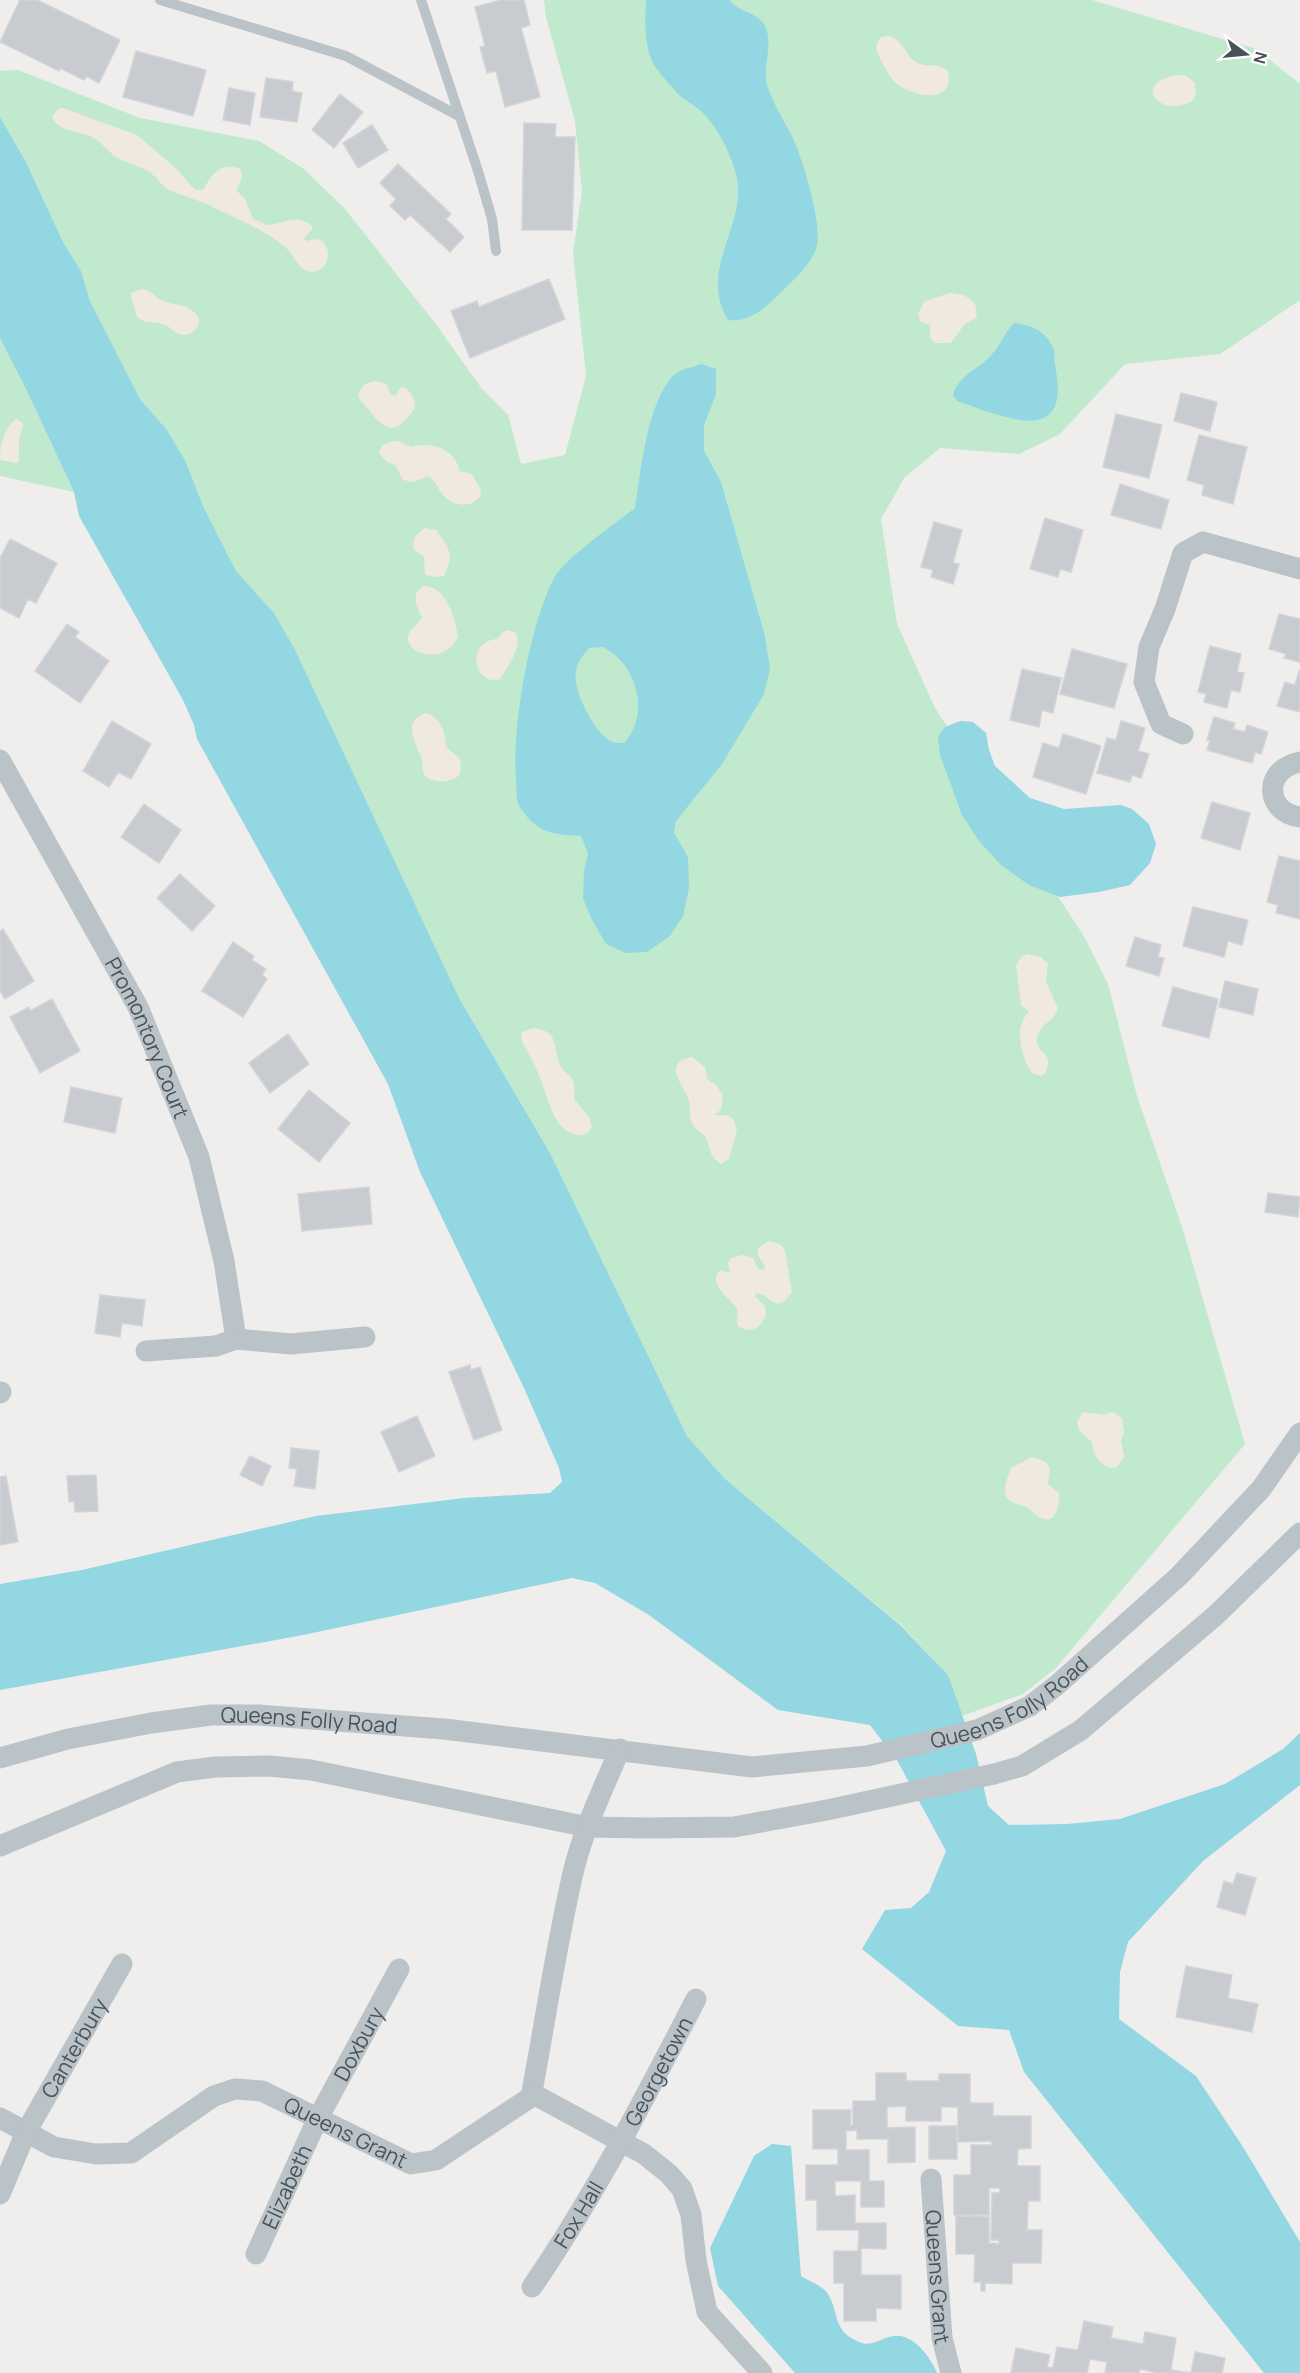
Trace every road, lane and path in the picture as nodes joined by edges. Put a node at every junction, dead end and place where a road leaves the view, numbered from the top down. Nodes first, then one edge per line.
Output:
1 (160, 0) edge
2 (421, 0) edge
3 (459, 116) junction
4 (496, 251) dead end
5 (1300, 569) edge
6 (1183, 734) dead end
7 (0, 760) edge
8 (1300, 762) edge
9 (1300, 817) edge
10 (365, 1337) dead end
11 (237, 1339) junction
12 (146, 1351) dead end
13 (1300, 1433) edge
14 (1300, 1533) edge
15 (620, 1749) junction
16 (0, 1758) edge
17 (588, 1827) junction
18 (0, 1846) edge
19 (122, 1964) dead end
20 (399, 1969) dead end
21 (696, 1999) dead end
22 (531, 2097) junction
23 (0, 2118) edge
24 (317, 2120) junction
25 (26, 2133) junction
26 (621, 2143) junction
27 (931, 2179) dead end
28 (0, 2194) edge
29 (256, 2254) dead end
30 (532, 2287) dead end
31 (762, 2373) edge
32 (951, 2373) edge

1 - 3 lane
2 - 3 lane
3 - 4 lane
5 - 6 street
7 - 11 street, Promontory Court
8 - 9 street
10 - 11 street
11 - 12 street
13 - 15 street, Queens Folly Road
14 - 17 street
15 - 16 street, Queens Folly Road
15 - 17 street
17 - 18 street
17 - 22 street
19 - 25 street, Canterbury
20 - 24 street, Doxbury
21 - 26 street, Georgetown
22 - 24 street, Queens Grant
22 - 26 street
23 - 25 street, Queens Grant
24 - 25 street, Queens Grant
24 - 29 street, Elizabeth
25 - 28 street, Canterbury
26 - 30 street, Fox Hall
26 - 31 street
27 - 32 street, Queens Grant

